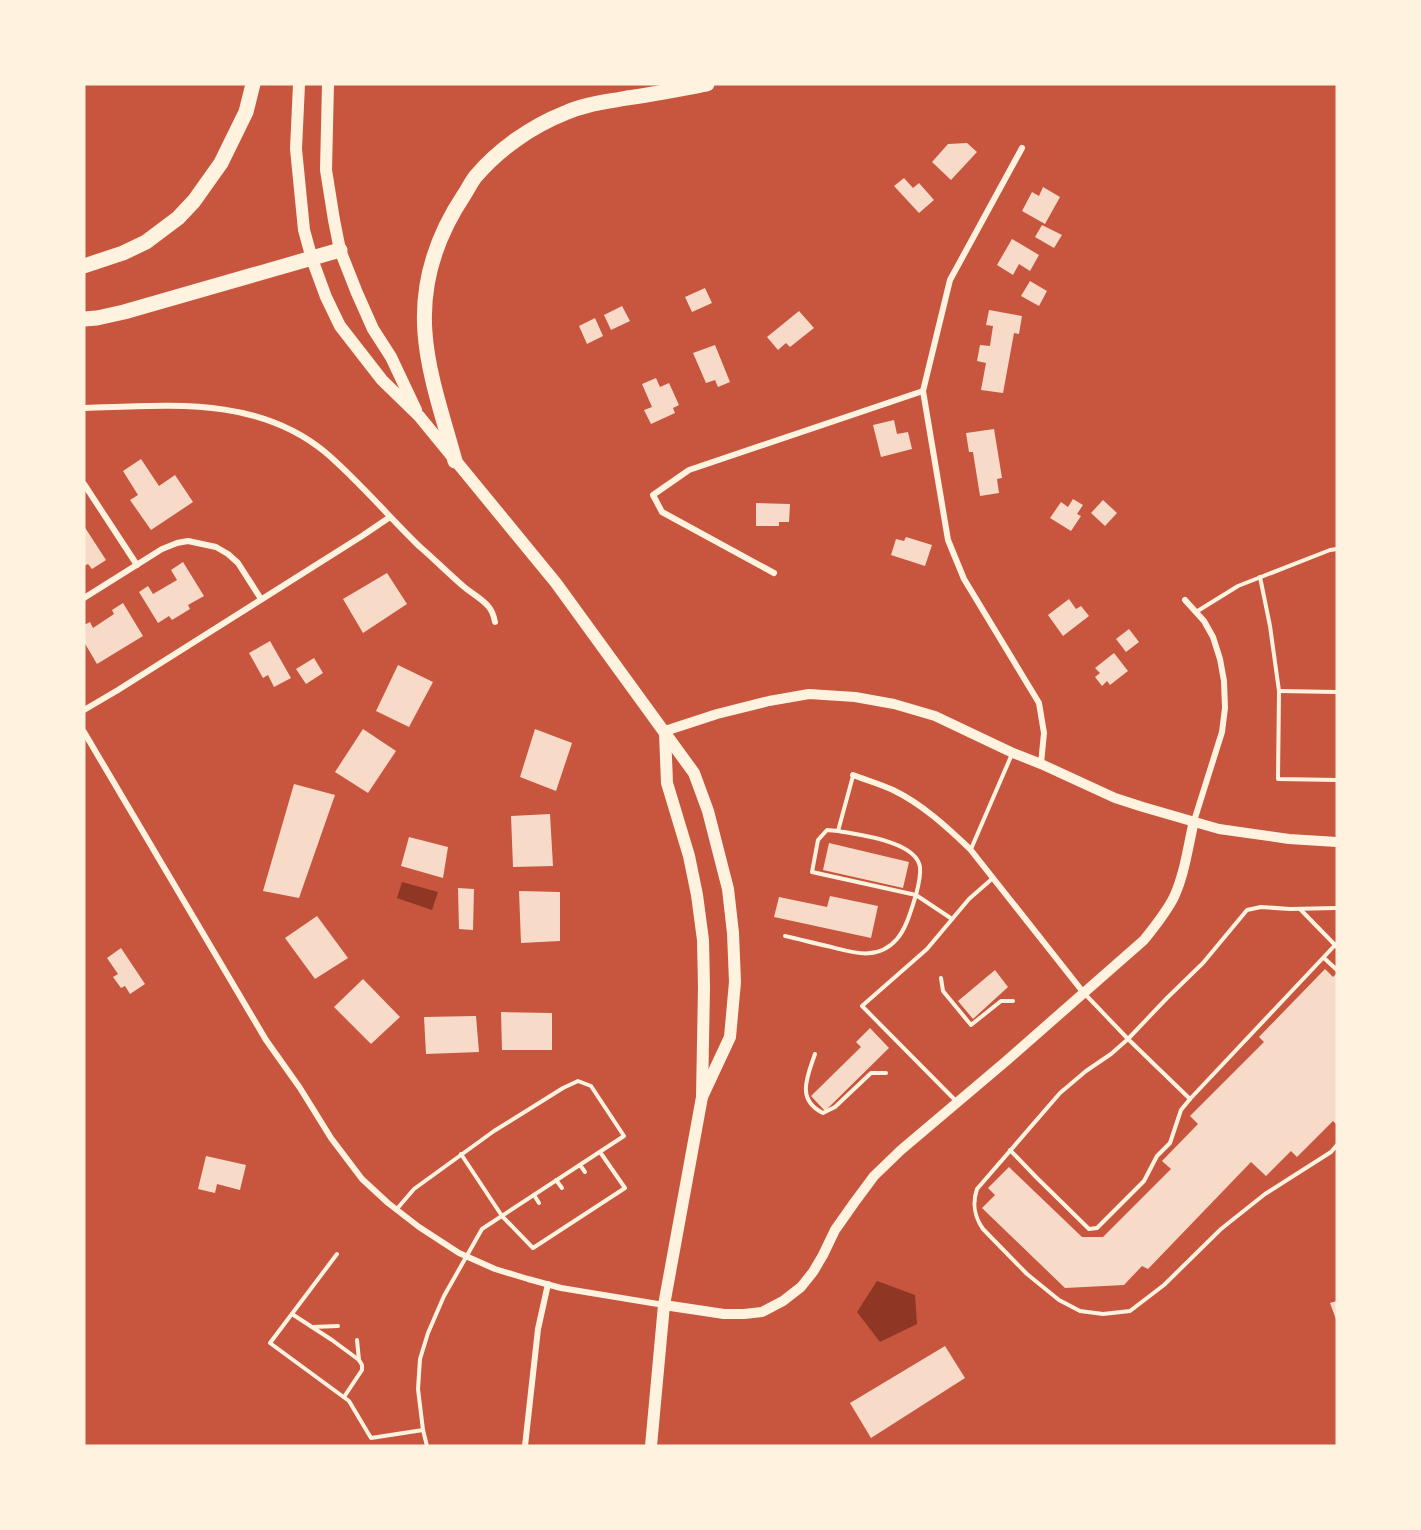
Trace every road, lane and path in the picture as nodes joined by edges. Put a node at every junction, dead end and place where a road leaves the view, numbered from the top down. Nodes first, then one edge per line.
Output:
1 (253, 84) edge
2 (299, 84) edge
3 (328, 84) edge
4 (707, 84) edge
5 (1022, 148) dead end
6 (340, 250) junction
7 (312, 259) junction
8 (84, 266) edge
9 (84, 319) edge
10 (923, 391) junction
11 (84, 408) edge
12 (419, 416) junction
13 (455, 461) junction
14 (84, 484) edge
15 (390, 517) junction
16 (1337, 549) edge
17 (137, 565) junction
18 (774, 573) dead end
19 (1260, 577) junction
20 (84, 598) edge
21 (261, 599) junction
22 (1185, 600) dead end
23 (1195, 612) junction
24 (495, 622) dead end
25 (1279, 691) junction
26 (1337, 692) edge
27 (84, 710) edge
28 (665, 731) junction
29 (84, 732) edge
30 (1013, 753) junction
31 (1041, 764) junction
32 (853, 775) joint
33 (1337, 780) edge
34 (1194, 821) junction
35 (838, 831) junction
36 (1337, 842) edge
37 (970, 849) junction
38 (993, 878) junction
39 (916, 895) junction
40 (1337, 908) edge
41 (1300, 909) junction
42 (952, 919) junction
43 (785, 936) dead end
44 (1336, 945) edge
45 (1324, 958) junction
46 (1337, 970) edge
47 (941, 978) dead end
48 (1083, 993) junction
49 (1013, 1000) dead end
50 (1128, 1039) junction
51 (815, 1054) dead end
52 (886, 1073) dead end
53 (702, 1097) junction
54 (1190, 1099) junction
55 (957, 1103) junction
56 (1337, 1145) edge
57 (1010, 1150) junction
58 (600, 1152) junction
59 (461, 1154) junction
60 (580, 1165) junction
61 (585, 1172) dead end
62 (556, 1180) junction
63 (562, 1188) dead end
64 (534, 1195) junction
65 (538, 1203) dead end
66 (396, 1210) junction
67 (576, 1212) dead end
68 (502, 1216) junction
69 (580, 1218) junction
70 (554, 1227) dead end
71 (558, 1232) junction
72 (337, 1254) dead end
73 (466, 1256) junction
74 (548, 1284) junction
75 (664, 1305) junction
76 (292, 1314) junction
77 (338, 1326) dead end
78 (312, 1327) junction
79 (357, 1340) dead end
80 (359, 1360) junction
81 (344, 1397) junction
82 (423, 1430) junction
83 (427, 1446) edge
84 (525, 1446) edge
85 (651, 1446) edge

1 - 8 highway
2 - 7 main road
3 - 6 main road
4 - 13 highway
5 - 10 street
6 - 7 highway
6 - 12 main road
7 - 9 highway
7 - 12 main road
10 - 18 street
10 - 31 street
11 - 15 street
12 - 13 main road
13 - 28 main road
14 - 17 street
15 - 21 street
15 - 24 street
16 - 19 lane
17 - 20 street
17 - 21 street
19 - 23 lane
19 - 25 lane
21 - 27 street
22 - 23 street
23 - 34 street
25 - 26 lane
25 - 33 lane
28 - 30 street
28 - 53 main road
28 - 53 main road
29 - 66 street
30 - 31 street
30 - 37 lane
31 - 34 street
32 - 35 lane
32 - 37 street
34 - 36 street
34 - 48 street
35 - 39 lane
35 - 39 lane
37 - 38 street
38 - 42 lane
38 - 48 street
39 - 42 lane
39 - 43 lane
40 - 41 lane
41 - 44 lane
41 - 50 lane
42 - 55 lane
44 - 45 lane
45 - 46 lane
45 - 54 lane
47 - 49 lane
48 - 50 lane
48 - 55 street
50 - 54 lane
50 - 57 lane
51 - 52 lane
53 - 75 main road
54 - 57 lane
55 - 75 street
56 - 57 lane
58 - 59 lane
58 - 60 lane
58 - 69 lane
59 - 66 lane
59 - 68 lane
60 - 61 lane
60 - 62 lane
62 - 63 lane
62 - 64 lane
64 - 65 lane
64 - 68 lane
66 - 73 street
67 - 69 lane
68 - 71 lane
68 - 73 lane
69 - 71 lane
70 - 71 lane
72 - 76 lane
73 - 74 street
73 - 82 lane
74 - 75 street
74 - 84 street
75 - 85 main road
76 - 78 lane
76 - 81 lane
77 - 78 lane
78 - 80 lane
79 - 80 lane
80 - 81 lane
81 - 82 lane
82 - 83 lane

